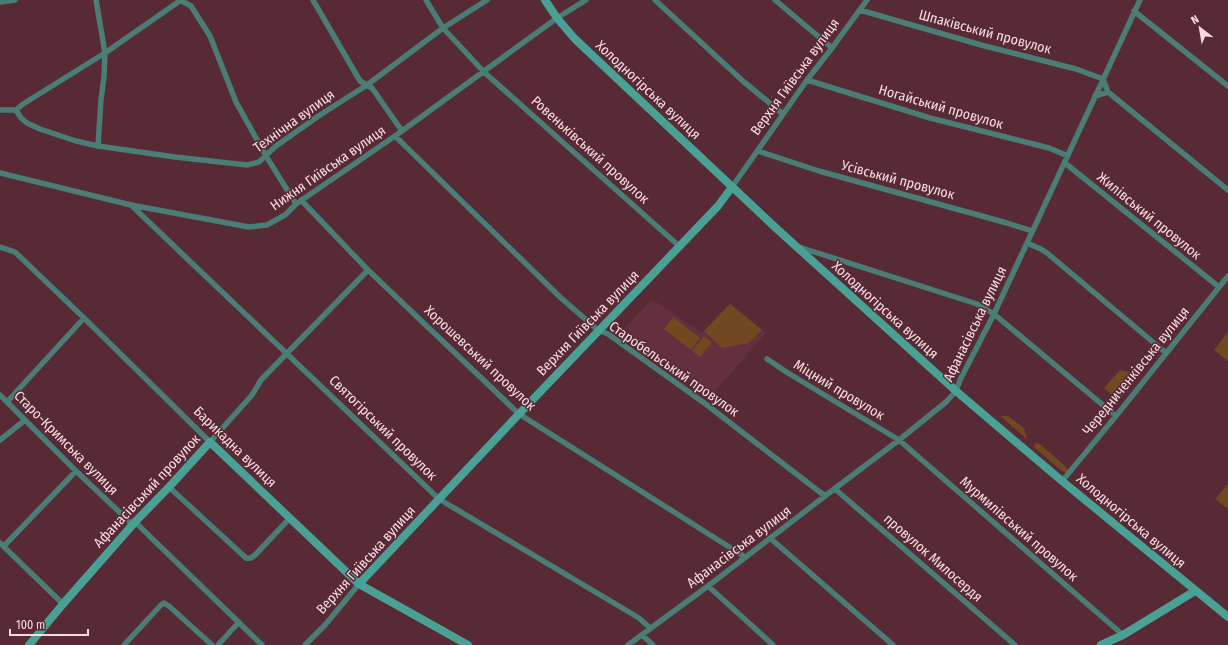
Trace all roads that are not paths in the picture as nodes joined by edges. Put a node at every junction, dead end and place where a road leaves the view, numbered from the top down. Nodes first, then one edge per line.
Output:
1 (15, 0) edge
2 (96, 0) edge
3 (180, 0) edge
4 (313, 0) edge
5 (426, 0) edge
6 (487, 0) edge
7 (546, 0) edge
8 (586, 0) edge
9 (655, 0) edge
10 (775, 0) edge
11 (867, 0) edge
12 (1138, 1) edge
13 (0, 2) edge
14 (191, 3) edge
15 (860, 10) junction
16 (1134, 11) junction
17 (557, 18) junction
18 (442, 28) junction
19 (832, 48) junction
20 (105, 53) junction
21 (484, 72) junction
22 (1103, 79) junction
23 (807, 80) junction
24 (367, 85) junction
25 (1228, 86) edge
26 (1108, 92) junction
27 (1096, 96) junction
28 (0, 110) edge
29 (16, 110) junction
30 (783, 114) junction
31 (402, 131) junction
32 (395, 136) junction
33 (98, 146) junction
34 (758, 151) junction
35 (266, 156) junction
36 (1068, 156) junction
37 (1065, 163) junction
38 (0, 174) edge
39 (732, 187) junction
40 (1228, 190) edge
41 (301, 200) junction
42 (131, 204) junction
43 (296, 204) junction
44 (1032, 231) junction
45 (1027, 243) junction
46 (679, 246) junction
47 (795, 246) junction
48 (0, 247) edge
49 (368, 270) junction
50 (1228, 276) edge
51 (1219, 287) junction
52 (994, 314) junction
53 (84, 318) junction
54 (598, 330) junction
55 (1166, 352) junction
56 (288, 353) junction
57 (767, 359) dead end
58 (956, 391) junction
59 (0, 395) edge
60 (7, 402) junction
61 (519, 414) junction
62 (1116, 416) junction
63 (25, 420) junction
64 (0, 440) edge
65 (899, 440) junction
66 (210, 442) junction
67 (76, 472) junction
68 (1062, 481) junction
69 (169, 487) junction
70 (835, 489) junction
71 (825, 496) junction
72 (439, 499) junction
73 (290, 518) junction
74 (134, 524) junction
75 (770, 538) junction
76 (2, 544) edge
77 (745, 557) junction
78 (359, 584) junction
79 (708, 586) junction
80 (1195, 591) junction
81 (63, 604) junction
82 (1228, 617) edge
83 (239, 622) junction
84 (650, 628) junction
85 (642, 635) junction
86 (1123, 635) junction
87 (29, 645) edge
88 (124, 645) edge
89 (212, 645) edge
90 (218, 645) edge
91 (262, 645) edge
92 (305, 645) edge
93 (468, 645) edge
94 (628, 645) edge
95 (653, 645) edge
96 (773, 645) edge
97 (893, 645) edge
98 (1015, 645) edge
99 (1101, 645) edge

1 - 13 street
2 - 20 street
3 - 14 street
3 - 20 street
4 - 24 street
5 - 18 street, Ровеньківський провулок
6 - 18 street, Технічна вулиця
7 - 17 street, Холодногірська вулиця
8 - 17 street, Нижня Гиївська вулиця
9 - 30 street
10 - 19 street
11 - 15 street, Верхня Гиївська вулиця
12 - 16 street, Афанасівська вулиця
14 - 35 street
15 - 19 street, Верхня Гиївська вулиця
15 - 22 street, Шпаківський провулок
16 - 22 street, Афанасівська вулиця
16 - 25 street
17 - 21 street, Нижня Гиївська вулиця
17 - 39 street, Холодногірська вулиця
18 - 21 street, Ровеньківський провулок
18 - 24 street, Технічна вулиця
19 - 23 street, Верхня Гиївська вулиця
20 - 29 street
20 - 33 street
21 - 31 street, Нижня Гиївська вулиця
21 - 46 street, Ровеньківський провулок
22 - 26 street
22 - 27 street, Афанасівська вулиця
23 - 30 street, Верхня Гиївська вулиця
23 - 36 street, Ногайський провулок
24 - 31 street
24 - 35 street, Технічна вулиця
26 - 27 street
26 - 40 street
27 - 36 street, Афанасівська вулиця
28 - 29 street
29 - 33 street, Технічна вулиця
30 - 34 street, Верхня Гиївська вулиця
31 - 32 street, Нижня Гиївська вулиця
32 - 41 street, Нижня Гиївська вулиця
32 - 54 street, Старобельський провулок
33 - 35 street, Технічна вулиця
34 - 39 street, Верхня Гиївська вулиця
34 - 44 street, Усівський провулок
35 - 43 street
36 - 37 street, Афанасівська вулиця
37 - 44 street, Афанасівська вулиця
37 - 51 street, Жилівський провулок
38 - 42 street, Нижня Гиївська вулиця
39 - 46 street, Верхня Гиївська вулиця
39 - 47 street, Холодногірська вулиця
41 - 43 street, Нижня Гиївська вулиця
41 - 49 street, Хорошевський провулок
42 - 43 street, Нижня Гиївська вулиця
42 - 56 street, Святогірський провулок
44 - 45 street, Афанасівська вулиця
45 - 52 street, Афанасівська вулиця
45 - 55 street
46 - 54 street, Верхня Гиївська вулиця
47 - 52 street
47 - 58 street, Холодногірська вулиця
48 - 53 street, Барикадна вулиця
49 - 56 street, Афанасівський провулок
49 - 61 street, Хорошевський провулок
50 - 51 street, Чередниченківська вулиця
51 - 55 street, Чередниченківська вулиця
52 - 58 street, Афанасівська вулиця
52 - 62 street
53 - 60 street
53 - 66 street, Барикадна вулиця
54 - 61 street, Верхня Гиївська вулиця
54 - 71 street, Старобельський провулок
55 - 62 street, Чередниченківська вулиця
56 - 66 street, Афанасівський провулок
56 - 72 street, Святогірський провулок
57 - 65 street, Міцний провулок
58 - 65 street, Афанасівська вулиця
58 - 68 street, Холодногірська вулиця
59 - 60 street, Старо-Кримська вулиця
60 - 63 street, Старо-Кримська вулиця
61 - 72 street, Верхня Гиївська вулиця
61 - 77 street, Хорошевський провулок
62 - 68 street, Чередниченківська вулиця
63 - 64 street
63 - 67 street, Старо-Кримська вулиця
65 - 70 street, Афанасівська вулиця
65 - 86 street, Мурмилівський провулок
66 - 69 street, Афанасівський провулок
66 - 73 street, Барикадна вулиця
67 - 74 street, Старо-Кримська вулиця
67 - 76 street
68 - 80 street, Холодногірська вулиця
69 - 73 street
69 - 74 street, Афанасівський провулок
70 - 71 street, Афанасівська вулиця
70 - 98 street, провулок Милосердя
71 - 75 street, Афанасівська вулиця
72 - 78 street, Верхня Гиївська вулиця
72 - 84 street, Святогірський провулок
73 - 78 street, Барикадна вулиця
74 - 81 street, Афанасівський провулок
74 - 83 street, Старо-Кримська вулиця
75 - 77 street, Афанасівська вулиця
75 - 97 street
76 - 81 street
77 - 79 street, Афанасівська вулиця
78 - 92 street, Верхня Гиївська вулиця
78 - 93 street, Барикадна вулиця
79 - 84 street, Афанасівська вулиця
79 - 96 street
80 - 82 street, Холодногірська вулиця
80 - 86 street
81 - 87 street, Афанасівський провулок
83 - 90 street
83 - 91 street, Старо-Кримська вулиця
84 - 85 street, Афанасівська вулиця
85 - 94 street, Афанасівська вулиця
85 - 95 street
86 - 99 street
88 - 89 street

